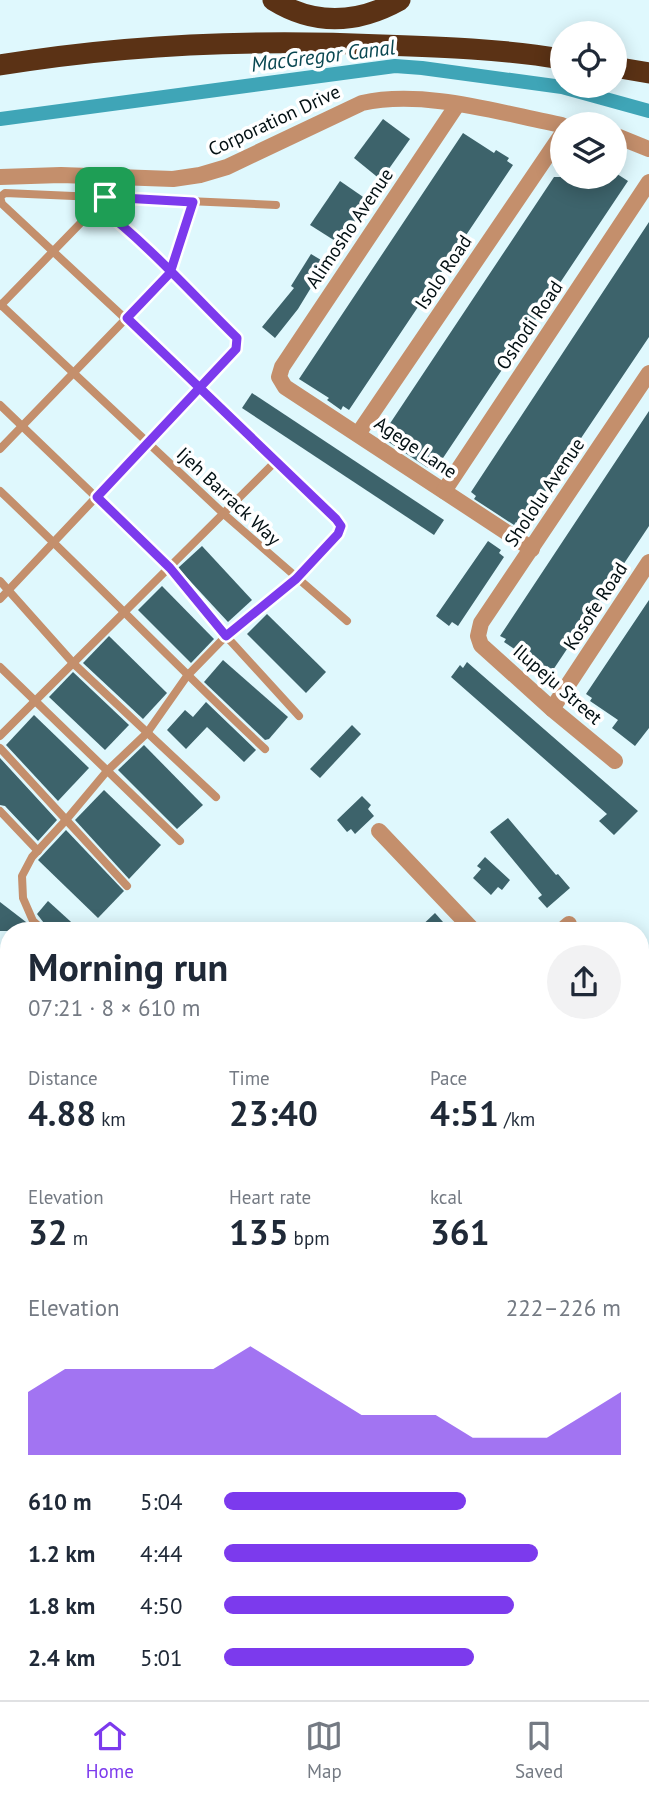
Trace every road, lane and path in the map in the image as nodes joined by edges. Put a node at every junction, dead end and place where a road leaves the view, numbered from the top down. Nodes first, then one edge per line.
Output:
1 (273, 0) edge
2 (400, 0) edge
3 (550, 57) edge
4 (0, 65) edge
5 (627, 69) edge
6 (649, 73) edge
7 (457, 105) junction
8 (550, 123) edge
9 (627, 140) edge
10 (649, 149) edge
11 (550, 152) edge
12 (0, 177) edge
13 (649, 182) edge
14 (105, 197) junction
15 (193, 202) junction
16 (276, 205) dead end
17 (98, 206) junction
18 (54, 251) junction
19 (170, 273) junction
20 (0, 305) edge
21 (127, 318) junction
22 (75, 373) junction
23 (649, 373) edge
24 (279, 377) joint
25 (200, 388) junction
26 (0, 405) edge
27 (22, 425) junction
28 (358, 434) junction
29 (148, 442) junction
30 (0, 449) edge
31 (276, 461) junction
32 (0, 491) edge
33 (444, 491) junction
34 (97, 497) junction
35 (225, 515) junction
36 (54, 542) junction
37 (532, 549) junction
38 (649, 562) edge
39 (170, 568) junction
40 (296, 579) junction
41 (0, 581) edge
42 (8, 590) junction
43 (0, 598) edge
44 (125, 613) junction
45 (347, 621) dead end
46 (226, 636) junction
47 (478, 636) joint
48 (74, 664) junction
49 (0, 667) edge
50 (187, 676) junction
51 (34, 702) junction
52 (552, 709) junction
53 (299, 716) dead end
54 (146, 733) junction
55 (0, 736) edge
56 (0, 748) edge
57 (265, 749) dead end
58 (615, 761) dead end
59 (107, 771) junction
60 (216, 797) dead end
61 (0, 811) edge
62 (66, 820) junction
63 (379, 831) dead end
64 (180, 841) dead end
65 (38, 851) junction
66 (127, 886) dead end
67 (34, 922) edge
68 (465, 922) edge

1 - 2 highway
3 - 4 highway
5 - 6 highway
7 - 8 street, Corporation Drive
7 - 12 street, Corporation Drive
7 - 24 street, Alimosho Avenue
9 - 10 street
11 - 28 street, Isolo Road
13 - 33 street, Oshodi Road
14 - 15 lane
14 - 17 lane
14 - 18 lane
15 - 16 lane
15 - 19 lane
17 - 18 lane
17 - 19 lane
18 - 20 lane
18 - 21 lane
19 - 21 lane
19 - 25 lane
20 - 22 lane, Ijeh Barrack Way
21 - 22 lane
21 - 25 lane
22 - 27 lane
22 - 29 lane, Ijeh Barrack Way
23 - 37 street, Shololu Avenue
24 - 28 street, Agege Lane
25 - 29 lane
25 - 31 lane
26 - 27 lane
27 - 30 lane
27 - 34 lane
28 - 33 street, Agege Lane
29 - 34 lane
29 - 35 lane, Ijeh Barrack Way
31 - 35 lane
31 - 40 lane
32 - 36 lane
33 - 37 street, Agege Lane
34 - 36 lane
34 - 39 lane
35 - 39 lane
35 - 40 lane, Ijeh Barrack Way
36 - 42 lane
36 - 44 lane
37 - 47 street, Shololu Avenue
38 - 52 street, Kosofe Road
39 - 44 lane
39 - 46 lane
40 - 45 lane, Ijeh Barrack Way
40 - 46 lane
41 - 42 lane
42 - 43 lane
42 - 48 lane
44 - 48 lane
44 - 50 lane
46 - 50 lane
46 - 53 lane
47 - 52 street, Ilupeju Street
48 - 51 lane
48 - 54 lane
49 - 51 lane
50 - 54 lane
50 - 57 lane
51 - 55 lane
51 - 59 lane
52 - 58 street, Ilupeju Street
54 - 59 lane
54 - 60 lane
56 - 62 lane
59 - 62 lane
59 - 64 lane
61 - 65 lane
62 - 65 lane
62 - 66 lane
63 - 68 street
65 - 67 lane

